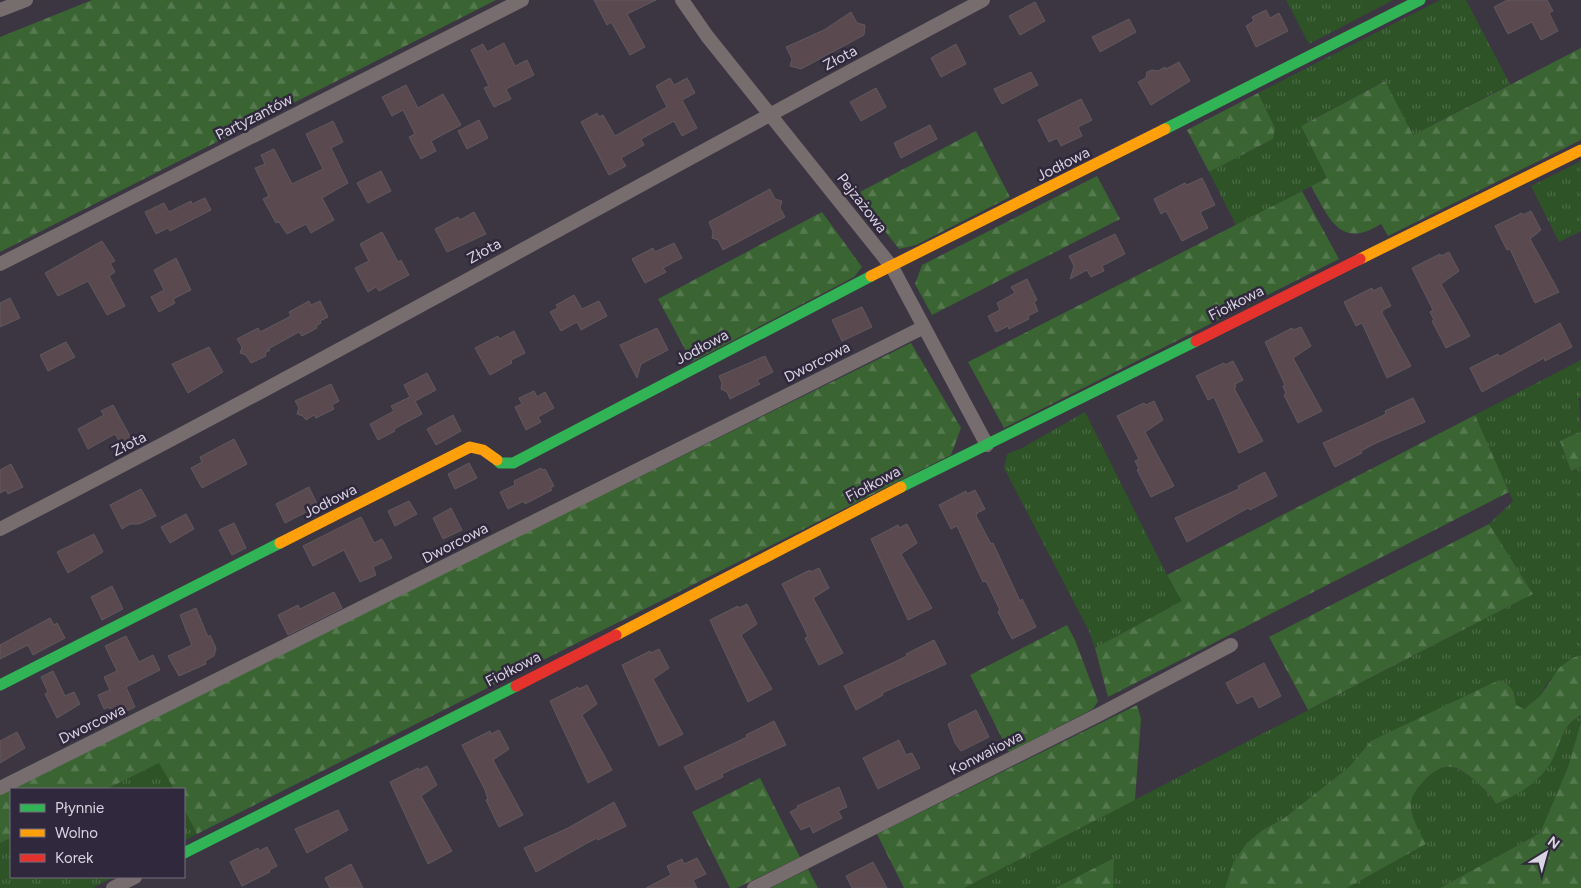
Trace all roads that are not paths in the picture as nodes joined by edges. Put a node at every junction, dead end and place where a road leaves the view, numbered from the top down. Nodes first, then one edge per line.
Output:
1 (26, 0) edge
2 (522, 0) edge
3 (682, 0) edge
4 (982, 0) edge
5 (1420, 0) edge
6 (0, 10) edge
7 (770, 113) junction
8 (1581, 150) edge
9 (0, 264) edge
10 (892, 267) junction
11 (924, 327) junction
12 (987, 445) junction
13 (0, 529) edge
14 (1231, 645) dead end
15 (0, 685) edge
16 (0, 788) edge
17 (185, 852) edge
18 (133, 878) edge
19 (113, 888) edge
20 (754, 888) edge

1 - 6 street
2 - 9 street, Partyzantów
3 - 7 street, Pejzażowa
4 - 7 street, Złota
5 - 10 street, Jodłowa
7 - 10 street, Pejzażowa
7 - 13 street, Złota
8 - 12 street, Fiołkowa
10 - 11 street, Pejzażowa
10 - 15 street, Jodłowa
11 - 12 street, Pejzażowa
11 - 16 street, Dworcowa
12 - 17 street, Fiołkowa
14 - 20 street, Konwaliowa
18 - 19 street

